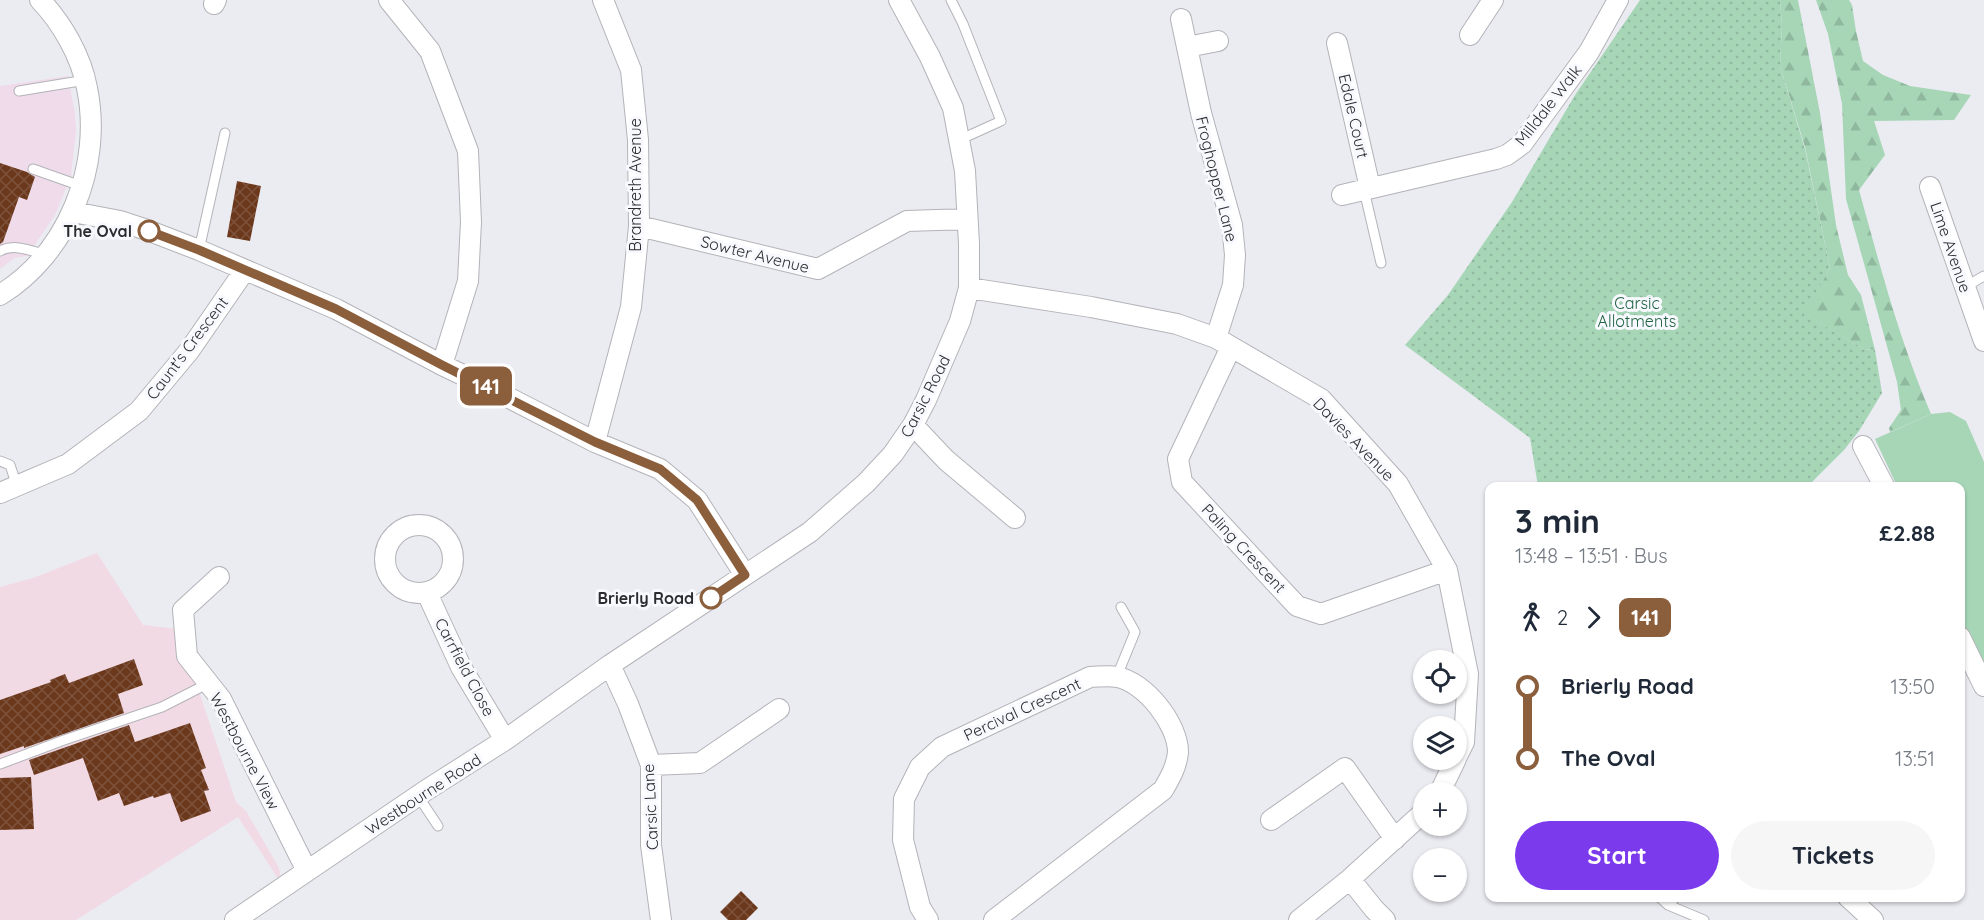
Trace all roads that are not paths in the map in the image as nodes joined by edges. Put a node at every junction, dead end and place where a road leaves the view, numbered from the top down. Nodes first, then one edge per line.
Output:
1 (40, 0) edge
2 (388, 0) edge
3 (603, 0) edge
4 (899, 0) edge
5 (951, 0) edge
6 (1493, 0) edge
7 (1617, 0) edge
8 (1181, 19) dead end
9 (1470, 35) dead end
10 (1218, 41) dead end
11 (1337, 43) dead end
12 (1187, 48) junction
13 (86, 80) junction
14 (19, 91) dead end
15 (225, 133) dead end
16 (959, 140) junction
17 (33, 169) dead end
18 (81, 186) junction
19 (1930, 187) dead end
20 (1367, 189) junction
21 (1342, 195) dead end
22 (73, 212) junction
23 (967, 219) junction
24 (639, 226) junction
25 (199, 250) junction
26 (0, 251) edge
27 (46, 255) junction
28 (1381, 262) dead end
29 (245, 270) junction
30 (1984, 276) edge
31 (1965, 287) junction
32 (969, 288) junction
33 (0, 295) edge
34 (1984, 341) edge
35 (1224, 342) junction
36 (442, 365) junction
37 (913, 425) junction
38 (595, 442) junction
39 (1863, 446) dead end
40 (0, 461) edge
41 (1882, 482) edge
42 (8, 489) edge
43 (1015, 518) dead end
44 (1447, 570) junction
45 (745, 575) junction
46 (219, 578) dead end
47 (427, 593) dead end
48 (1121, 607) dead end
49 (1965, 647) edge
50 (610, 665) junction
51 (1117, 676) junction
52 (209, 683) junction
53 (1984, 686) edge
54 (779, 709) dead end
55 (1466, 716) edge
56 (505, 740) junction
57 (0, 764) edge
58 (651, 765) junction
59 (418, 796) junction
60 (1270, 820) dead end
61 (1413, 822) edge
62 (438, 826) dead end
63 (1395, 838) junction
64 (307, 871) junction
65 (1350, 879) junction
66 (1665, 902) edge
67 (1671, 902) edge
68 (1853, 902) edge
69 (1668, 905) junction
70 (235, 920) edge
71 (661, 920) edge
72 (928, 920) edge
73 (994, 920) edge
74 (1299, 920) edge
75 (1385, 920) edge
76 (1704, 920) edge
77 (1873, 920) edge

1 - 13 street
2 - 36 street
3 - 24 street, Brandreth Avenue
4 - 16 street, Carsic Road
5 - 16 lane
6 - 9 street
7 - 20 street, Milldale Walk
8 - 12 street, Froghopper Lane
10 - 12 street
11 - 20 street, Edale Court
12 - 35 street, Froghopper Lane
13 - 14 lane
13 - 18 street
15 - 25 lane
16 - 23 street, Carsic Road
17 - 18 lane
18 - 22 street
19 - 31 street, Lime Avenue
20 - 21 street, Milldale Walk
20 - 28 lane
22 - 25 street
22 - 27 street
23 - 24 street, Sowter Avenue
23 - 32 street, Carsic Road
24 - 38 street, Brandreth Avenue
25 - 29 street
26 - 27 lane
27 - 33 street
29 - 36 street
29 - 42 street, Caunt's Crescent
30 - 31 lane
31 - 34 street, Lime Avenue
32 - 35 street, Davies Avenue
32 - 37 street, Carsic Road
35 - 44 street, Davies Avenue
35 - 44 street, Paling Crescent
36 - 38 street
37 - 43 street
37 - 45 street, Carsic Road
38 - 45 street
39 - 41 street
40 - 42 lane
44 - 55 street, Davies Avenue
45 - 50 street, Carsic Road
46 - 52 street, Westbourne View
47 - 56 street, Carrfield Close
48 - 51 lane
49 - 53 street
50 - 56 street, Westbourne Road
50 - 58 street, Carsic Lane
51 - 72 street, Percival Crescent
51 - 73 street
52 - 57 lane
52 - 64 street, Westbourne View
54 - 58 street
56 - 59 street, Westbourne Road
58 - 71 street, Carsic Lane
59 - 62 lane
59 - 64 street, Westbourne Road
60 - 63 street
61 - 63 street
63 - 65 street
64 - 70 street, Westbourne Road
65 - 74 street
65 - 75 street
66 - 69 lane
67 - 69 lane
68 - 77 street
69 - 76 lane

